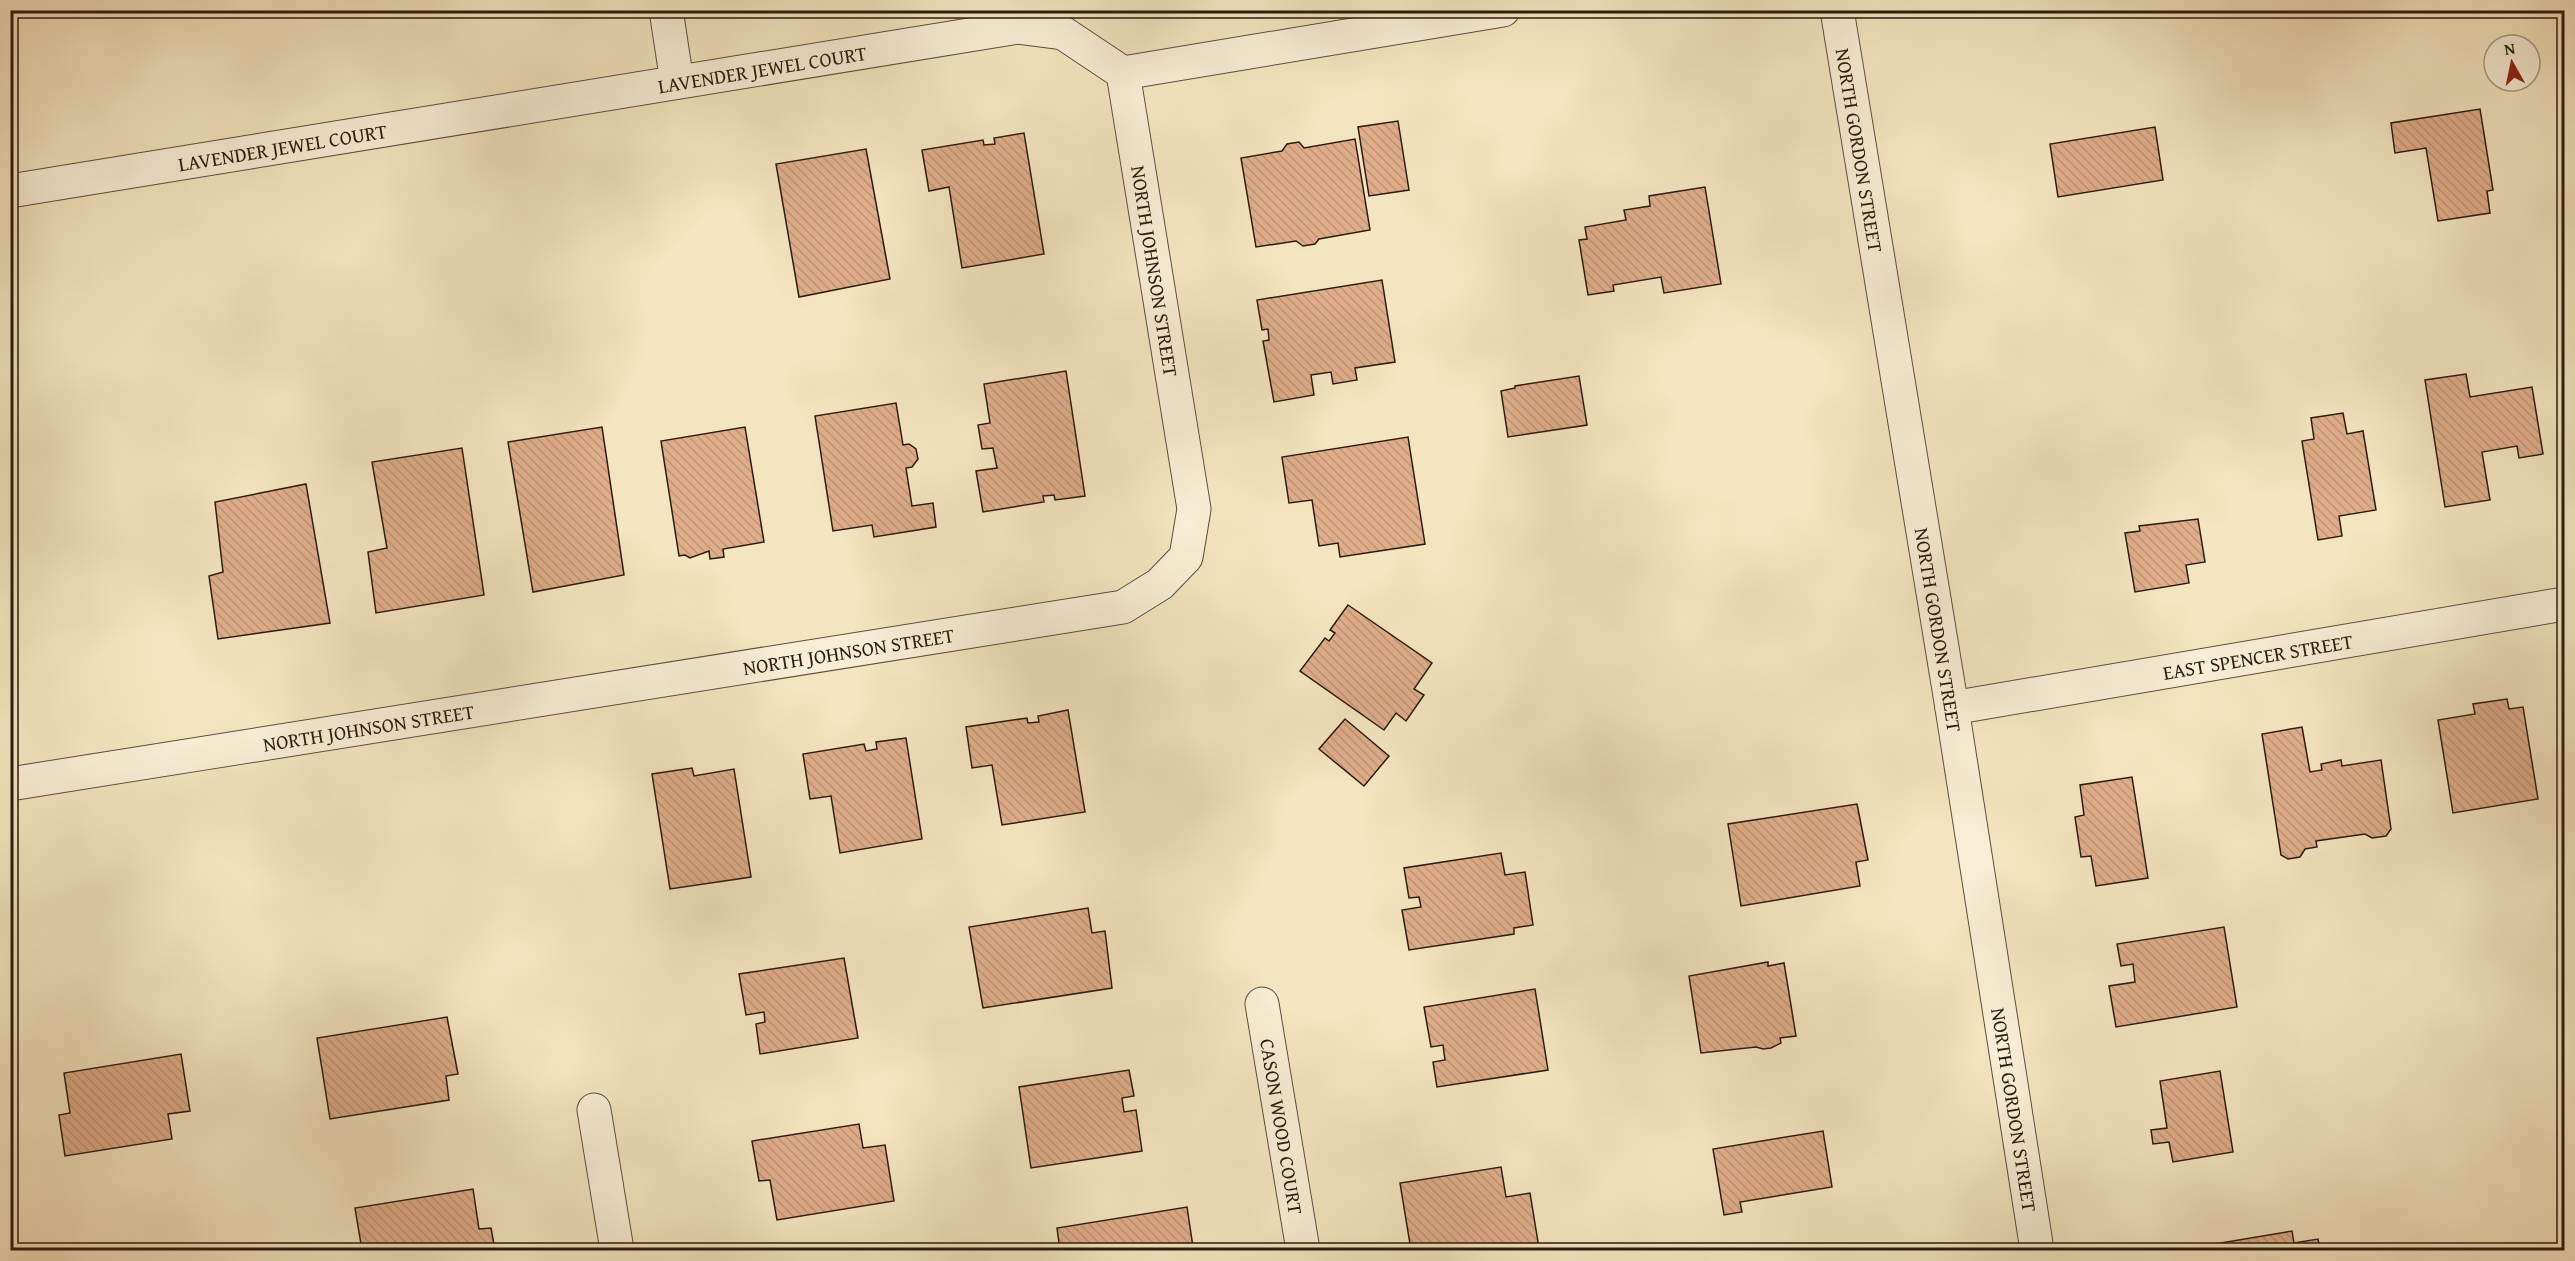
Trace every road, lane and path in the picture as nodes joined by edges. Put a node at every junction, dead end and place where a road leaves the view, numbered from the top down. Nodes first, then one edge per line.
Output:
1 (666, 10) edge
2 (1503, 10) edge
3 (1837, 10) edge
4 (1123, 73) junction
5 (677, 82) junction
6 (10, 191) edge
7 (2565, 604) edge
8 (1952, 708) junction
9 (10, 784) edge
10 (1262, 1004) dead end
11 (594, 1110) dead end
12 (617, 1251) edge
13 (1303, 1251) edge
14 (2037, 1251) edge

1 - 5 street
2 - 4 street
3 - 8 street, NORTH GORDON STREET
4 - 5 street, LAVENDER JEWEL COURT
4 - 9 street, NORTH JOHNSON STREET
5 - 6 street, LAVENDER JEWEL COURT
7 - 8 street, EAST SPENCER STREET
8 - 14 street, NORTH GORDON STREET
10 - 13 street, CASON WOOD COURT
11 - 12 street

